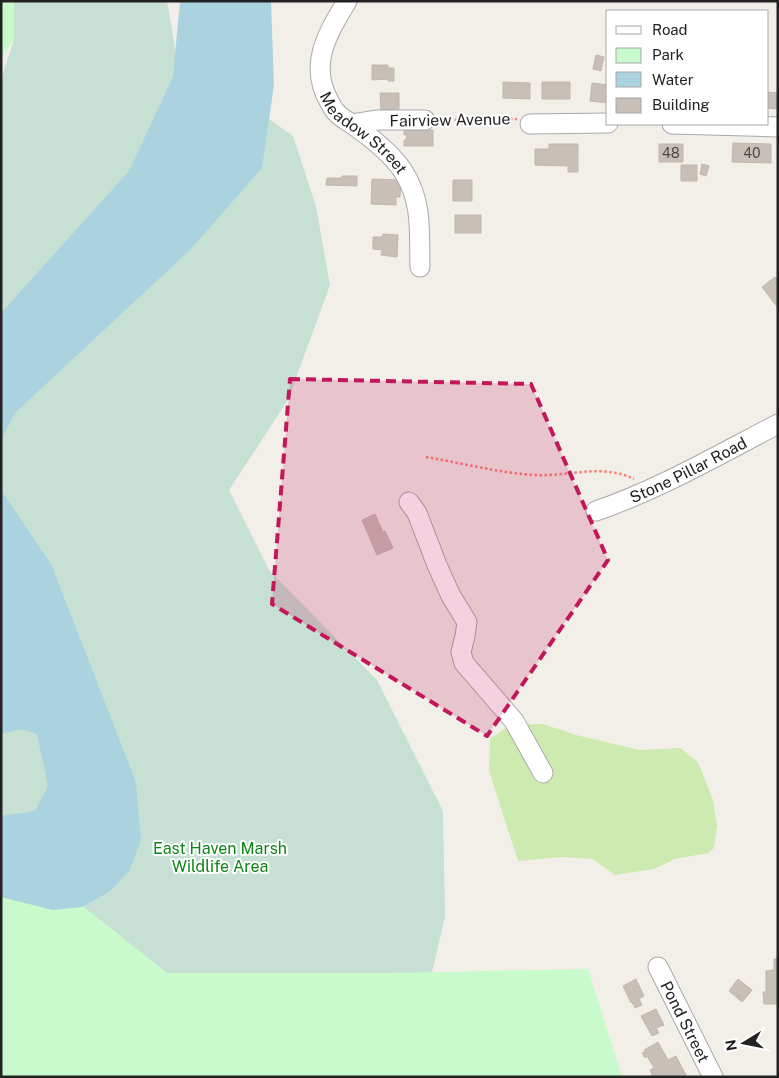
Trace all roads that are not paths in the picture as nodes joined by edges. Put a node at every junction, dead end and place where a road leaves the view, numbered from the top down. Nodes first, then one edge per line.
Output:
1 (347, 1) edge
2 (425, 120) road end
3 (606, 123) edge
4 (352, 124) junction
5 (530, 124) road end
6 (707, 125) edge
7 (778, 127) edge
8 (420, 267) dead end
9 (778, 424) edge
10 (408, 502) dead end
11 (596, 511) dead end
12 (543, 773) dead end
13 (658, 966) dead end
14 (713, 1077) edge

1 - 4 street, Meadow Street
2 - 4 street, Fairview Avenue
3 - 5 street, Fairview Avenue
4 - 8 street, Meadow Street
6 - 7 street
9 - 11 street, Stone Pillar Road
10 - 12 street
13 - 14 street, Pond Street

